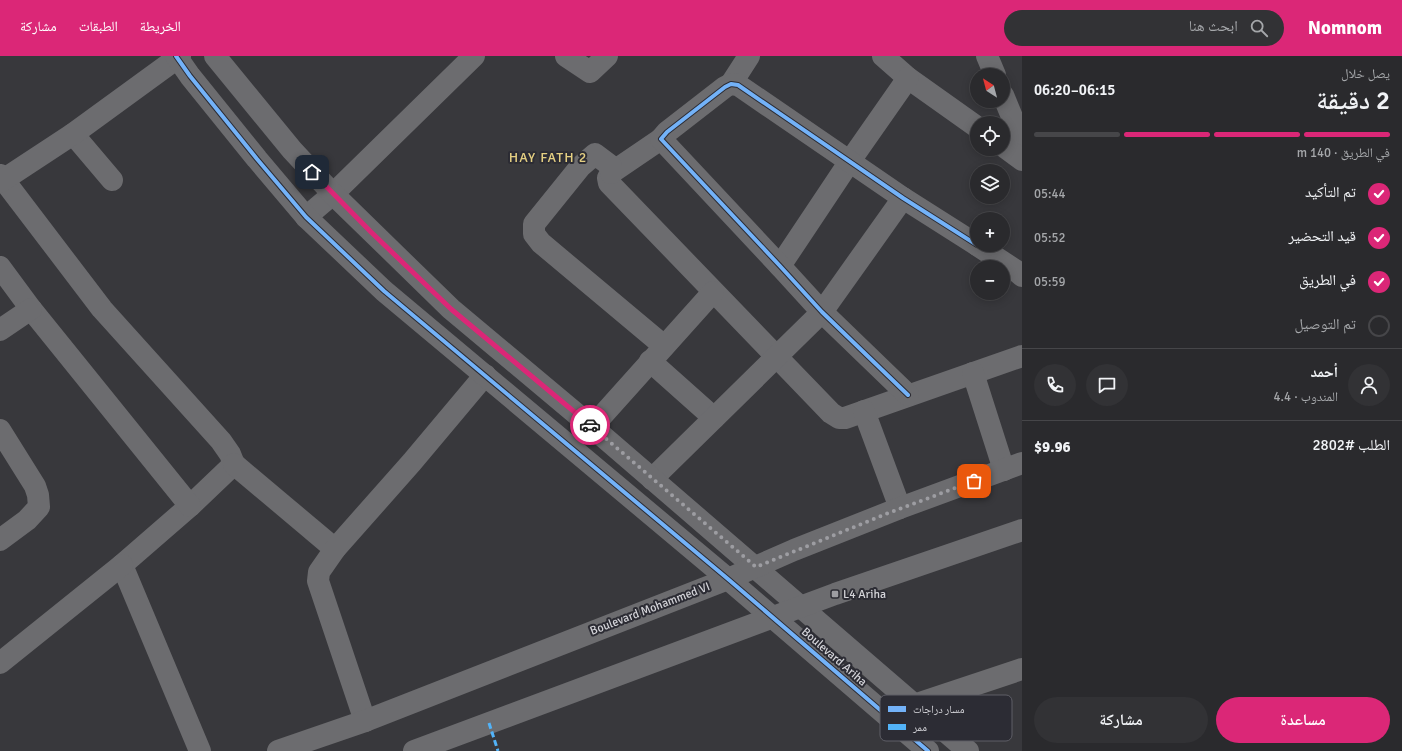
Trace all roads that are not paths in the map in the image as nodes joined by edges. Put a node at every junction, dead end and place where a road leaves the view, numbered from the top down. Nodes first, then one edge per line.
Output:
1 (215, 56) edge
2 (474, 56) edge
3 (566, 56) edge
4 (607, 56) edge
5 (749, 56) edge
6 (883, 56) edge
7 (987, 56) edge
8 (178, 57) edge
9 (992, 68) edge
10 (908, 78) junction
11 (731, 84) junction
12 (1008, 108) edge
13 (970, 122) edge
14 (73, 134) junction
15 (661, 139) junction
16 (1022, 140) edge
17 (1010, 151) edge
18 (1022, 160) edge
19 (850, 161) junction
20 (611, 173) junction
21 (1, 179) edge
22 (112, 180) dead end
23 (332, 194) junction
24 (903, 198) junction
25 (306, 217) junction
26 (970, 241) edge
27 (989, 252) edge
28 (780, 266) junction
29 (0, 267) edge
30 (1020, 271) edge
31 (713, 292) junction
32 (31, 309) junction
33 (822, 312) junction
34 (0, 330) edge
35 (657, 354) junction
36 (1022, 356) edge
37 (776, 357) junction
38 (973, 373) junction
39 (485, 376) junction
40 (908, 395) junction
41 (864, 411) junction
42 (714, 418) junction
43 (592, 427) junction
44 (0, 430) edge
45 (234, 464) junction
46 (1013, 467) edge
47 (652, 480) junction
48 (190, 506) junction
49 (900, 508) junction
50 (1022, 530) edge
51 (0, 540) edge
52 (335, 549) junction
53 (122, 565) junction
54 (756, 567) junction
55 (728, 579) junction
56 (802, 607) junction
57 (773, 617) junction
58 (0, 663) edge
59 (1022, 669) edge
60 (903, 695) edge
61 (944, 695) edge
62 (880, 710) edge
63 (365, 721) junction
64 (916, 741) edge
65 (956, 741) edge
66 (200, 751) edge
67 (278, 751) edge
68 (414, 751) edge
69 (928, 751) edge
70 (968, 751) edge

1 - 23 street, Boulevard Ariha
2 - 23 street
3 - 4 street
5 - 11 street
6 - 10 street
7 - 9 street
8 - 14 street
8 - 25 street, Boulevard Ariha
10 - 13 street
10 - 19 street
11 - 15 street
11 - 19 street
12 - 16 street
14 - 21 street
14 - 22 street
15 - 20 street
15 - 28 street
17 - 18 street
19 - 24 street
19 - 28 street
20 - 31 street
20 - 35 street
21 - 45 street
23 - 25 street
23 - 43 street, Boulevard Ariha
24 - 26 street
24 - 33 street
25 - 39 street, Boulevard Ariha
27 - 30 street
28 - 33 street
29 - 32 street
31 - 35 street
31 - 37 street
32 - 34 street
32 - 48 street
33 - 37 street
33 - 40 street
35 - 42 street
35 - 43 street
36 - 38 street
37 - 41 street
37 - 42 street
38 - 40 street
38 - 46 street
39 - 52 street
39 - 55 street, Boulevard Ariha
40 - 41 street
41 - 49 street
42 - 47 street
43 - 47 street, Boulevard Ariha
44 - 51 street
45 - 48 street
45 - 52 street
46 - 49 street, Boulevard Mohammed VI
47 - 54 street, Boulevard Ariha
48 - 53 street
49 - 54 street, Boulevard Mohammed VI
50 - 56 street
52 - 63 street
53 - 58 street
53 - 66 street
54 - 55 street, Boulevard Mohammed VI
54 - 56 street, Boulevard Ariha
55 - 57 street, Boulevard Ariha
55 - 63 street, Boulevard Mohammed VI
56 - 57 street
56 - 60 street, Boulevard Ariha
57 - 62 street, Boulevard Ariha
57 - 68 street
59 - 61 street
63 - 67 street, Boulevard Mohammed VI
64 - 69 street, Boulevard Ariha
65 - 70 street, Boulevard Ariha

